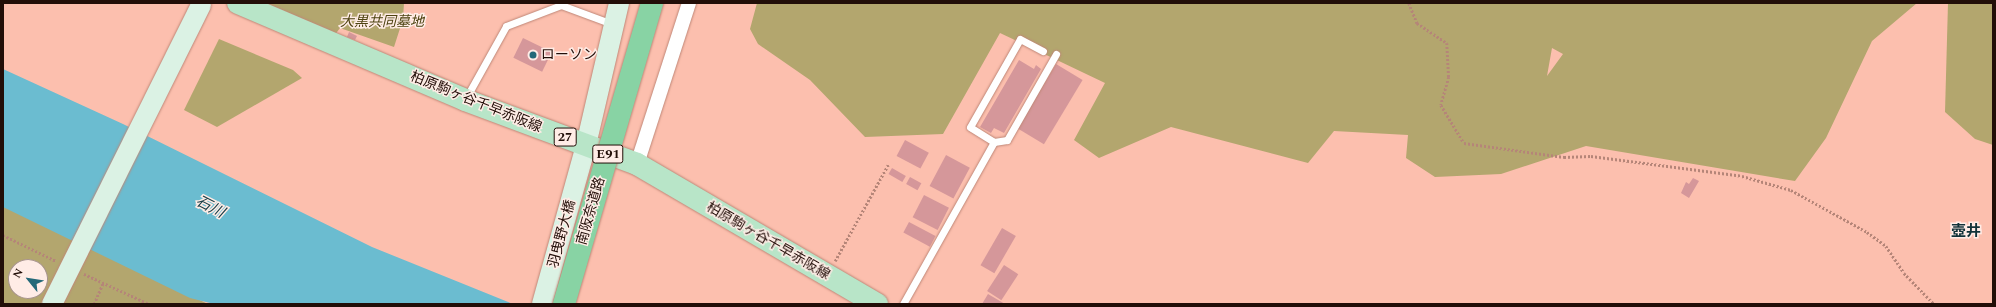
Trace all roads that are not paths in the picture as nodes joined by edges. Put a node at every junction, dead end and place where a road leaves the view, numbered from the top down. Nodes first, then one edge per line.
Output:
1 (238, 3) edge
2 (619, 3) edge
3 (640, 3) edge
4 (652, 3) edge
5 (689, 3) edge
6 (201, 4) edge
7 (616, 25) junction
8 (1043, 51) dead end
9 (1056, 54) dead end
10 (465, 100) junction
11 (994, 142) junction
12 (583, 154) junction
13 (637, 164) junction
14 (52, 304) edge
15 (542, 304) edge
16 (554, 304) edge
17 (564, 304) edge
18 (877, 304) edge
19 (903, 304) edge

1 - 10 main road, 柏原駒ヶ谷千早赤阪線 / 27
2 - 7 street, 羽曳野大橋
3 - 16 highway, 南阪奈道路 / E91
4 - 17 highway, 南阪奈道路 / E91, bridge
5 - 13 street
6 - 14 street, bridge
7 - 10 lane
7 - 12 street, 羽曳野大橋
8 - 11 lane
9 - 11 lane
10 - 12 main road, 柏原駒ヶ谷千早赤阪線 / 27
11 - 19 lane
12 - 13 main road, 柏原駒ヶ谷千早赤阪線 / 27
12 - 15 street, 羽曳野大橋
13 - 18 main road, 柏原駒ヶ谷千早赤阪線 / 27

